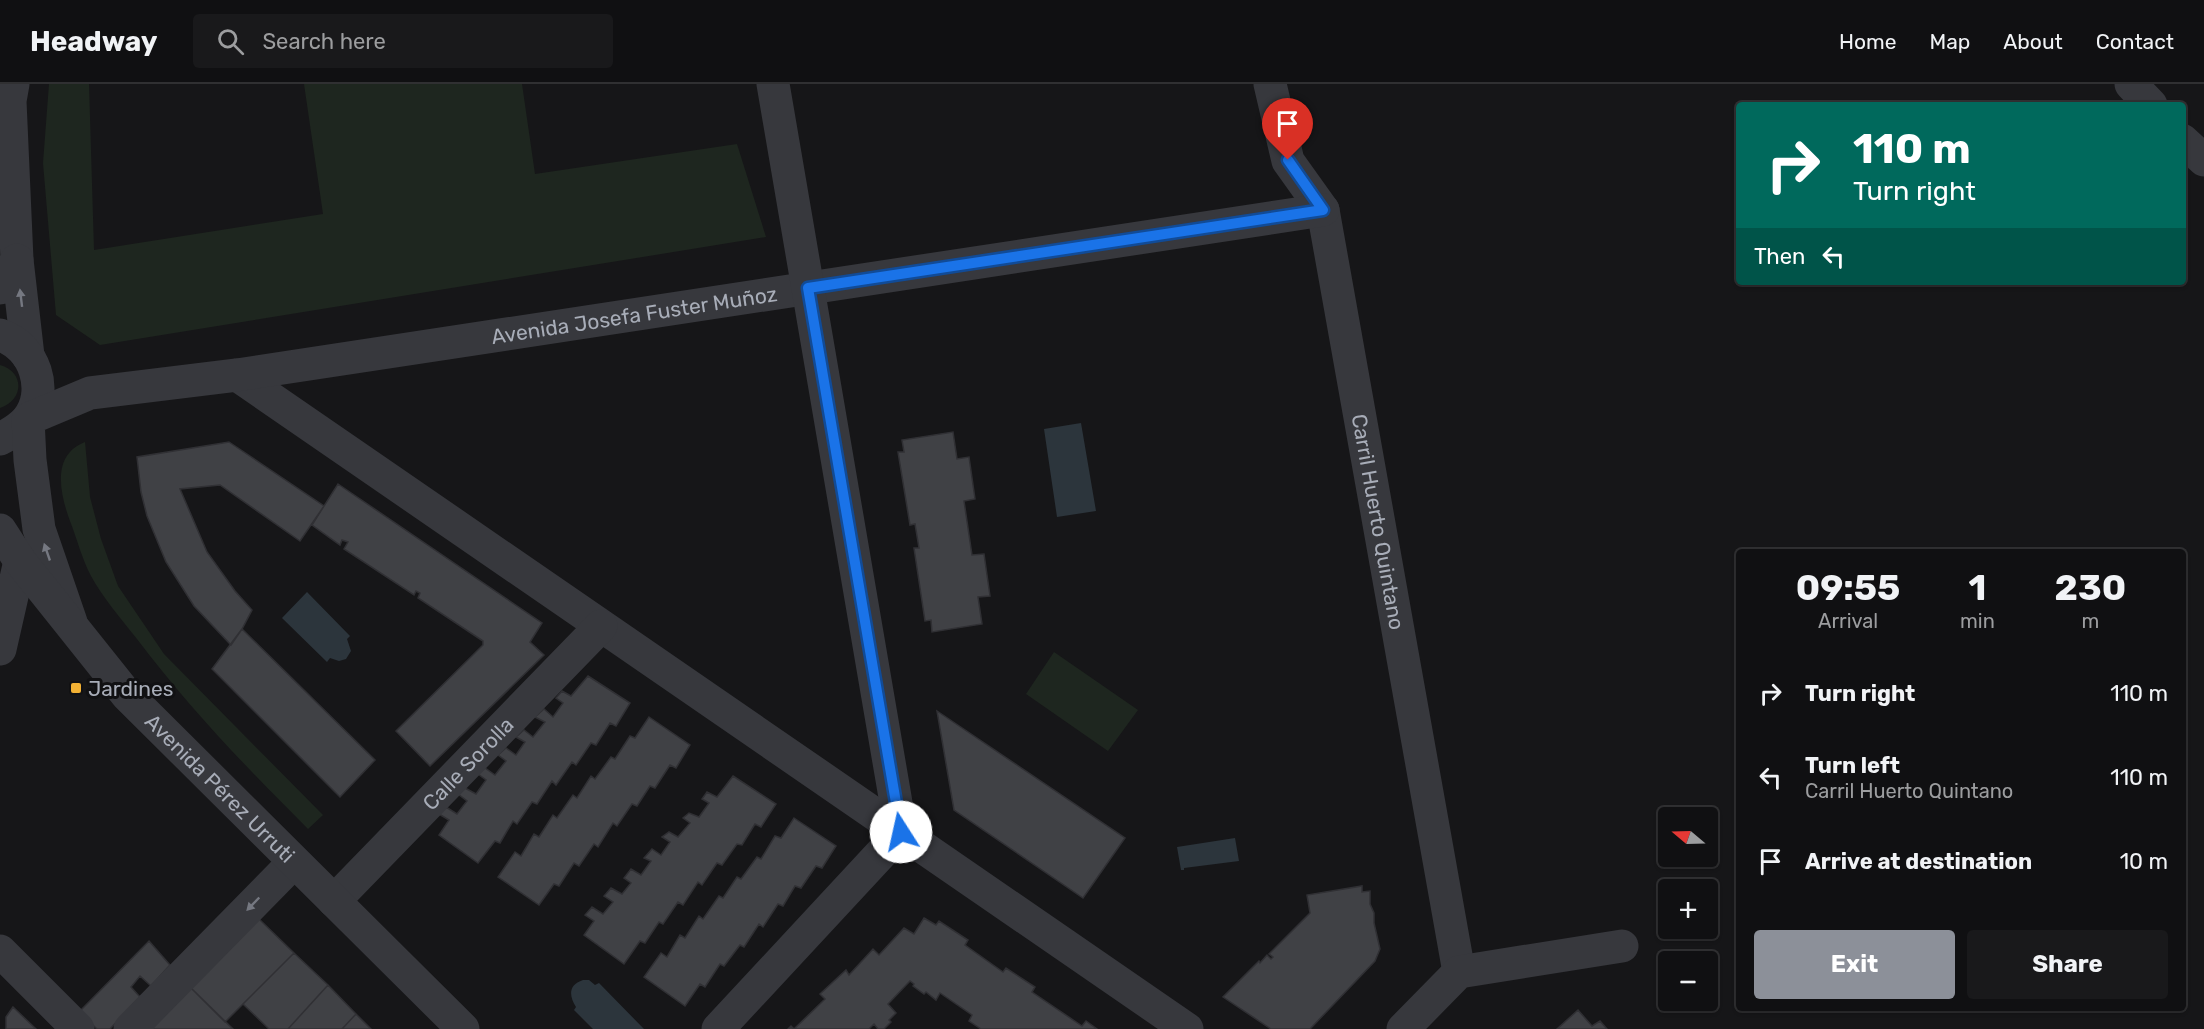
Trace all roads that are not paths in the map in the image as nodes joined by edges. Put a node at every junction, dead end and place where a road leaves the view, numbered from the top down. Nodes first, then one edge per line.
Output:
1 (13, 84) edge
2 (773, 84) edge
3 (1270, 84) edge
4 (2131, 84) edge
5 (2148, 102) edge
6 (2186, 144) edge
7 (2204, 160) edge
8 (1323, 210) junction
9 (16, 260) junction
10 (0, 288) edge
11 (808, 288) junction
12 (0, 336) edge
13 (28, 356) junction
14 (237, 375) junction
15 (28, 419) junction
16 (0, 439) edge
17 (6, 543) edge
18 (601, 626) junction
19 (73, 627) junction
20 (0, 649) edge
21 (901, 832) junction
22 (294, 862) junction
23 (334, 901) junction
24 (1622, 946) dead end
25 (0, 951) edge
26 (1459, 972) junction
27 (78, 1029) edge
28 (130, 1029) edge
29 (463, 1029) edge
30 (718, 1029) edge
31 (1187, 1029) edge
32 (1403, 1029) edge

1 - 9 street
2 - 11 street
3 - 8 street, Carril Huerto Quintano
4 - 5 street
6 - 7 street
8 - 11 street, Avenida Josefa Fuster Muñoz
8 - 26 street, Carril Huerto Quintano
9 - 10 street
13 -> 9 street
11 - 14 street, Avenida Josefa Fuster Muñoz
11 - 21 street
12 - 13 street
13 - 15 street
14 - 15 street, Avenida Josefa Fuster Muñoz
14 - 18 street
15 - 16 street, Avenida Josefa Fuster Muñoz
19 -> 15 street
17 - 19 street, Avenida Pérez Urruti
17 - 20 street
18 - 21 street
18 - 23 street, Calle Sorolla
19 - 22 street, Avenida Pérez Urruti
21 - 30 street
21 - 31 street
22 - 23 street, Avenida Pérez Urruti
22 -> 28 street
23 - 29 street, Avenida Pérez Urruti
24 - 26 street
25 - 27 street
26 - 32 street

